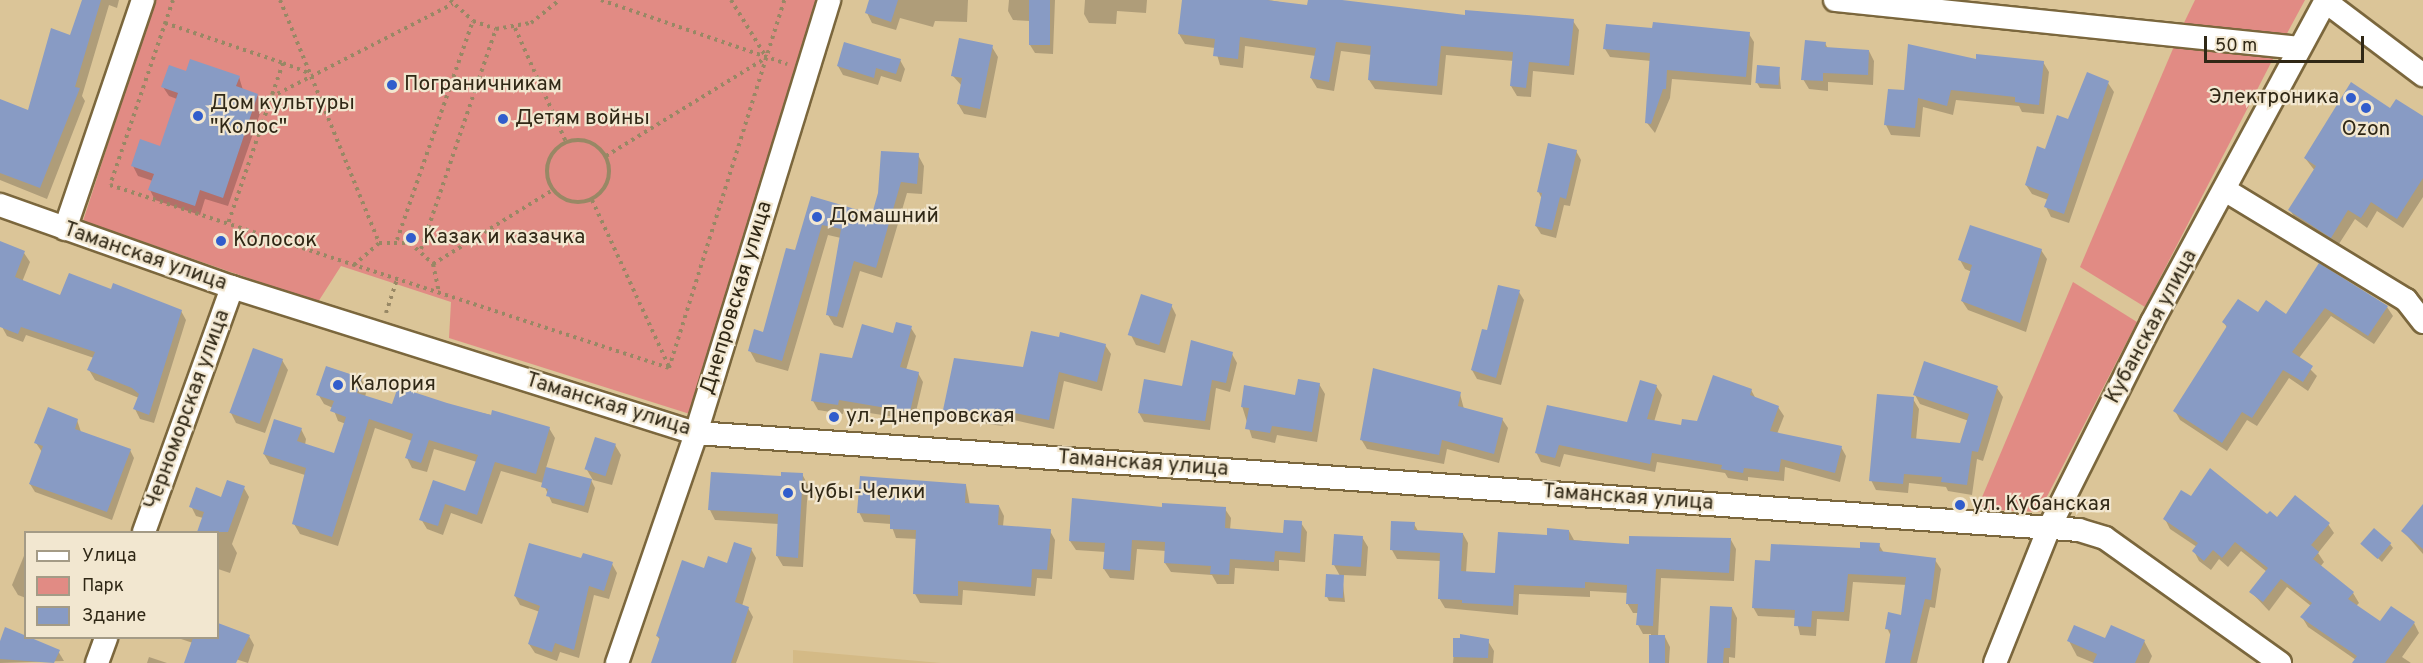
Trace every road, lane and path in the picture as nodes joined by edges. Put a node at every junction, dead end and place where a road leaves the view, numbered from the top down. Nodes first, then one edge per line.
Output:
1 (143, 0) edge
2 (173, 0) edge
3 (280, 0) edge
4 (559, 0) edge
5 (601, 0) edge
6 (731, 0) edge
7 (784, 0) edge
8 (829, 0) edge
9 (1835, 0) edge
10 (2325, 0) edge
11 (452, 2) edge
12 (473, 21) junction
13 (165, 23) junction
14 (496, 28) junction
15 (514, 28) junction
16 (2300, 48) junction
17 (766, 57) junction
18 (283, 63) junction
19 (310, 75) junction
20 (2423, 75) edge
21 (271, 98) junction
22 (566, 142) junction
23 (606, 156) junction
24 (553, 190) junction
25 (2225, 190) junction
26 (592, 199) junction
27 (0, 205) edge
28 (228, 224) junction
29 (65, 229) junction
30 (397, 240) junction
31 (379, 243) junction
32 (421, 249) junction
33 (433, 264) junction
34 (354, 265) junction
35 (397, 279) junction
36 (232, 287) junction
37 (439, 293) junction
38 (2423, 322) edge
39 (378, 334) junction
40 (669, 368) junction
41 (696, 433) junction
42 (2049, 528) junction
43 (144, 531) edge
44 (106, 639) edge
45 (97, 663) edge
46 (617, 663) edge
47 (1995, 663) edge
48 (2280, 663) edge

1 - 29 street
2 - 13 path
3 - 19 path
4 - 15 path
5 - 17 path
6 - 17 path
7 - 17 path
8 - 41 street, Днепровская улица
9 - 16 street
10 - 16 street, Кубанская улица
10 - 20 street
11 - 12 path
11 - 19 path
12 - 14 path
12 - 30 path
13 - 18 path
13 - 28 path
14 - 15 path
14 - 32 path
15 - 22 path
16 - 25 street, Кубанская улица
17 - 23 path
17 - 40 path
18 - 19 path
18 - 21 path
19 - 21 path
19 - 31 path
21 - 28 path
22 - 23 path
22 - 24 path
23 - 26 path
24 - 26 path
24 - 33 path
25 - 38 street
25 - 42 street, Кубанская улица
26 - 40 path
27 - 29 street, Таманская улица
28 - 34 path
29 - 36 street, Таманская улица
30 - 31 path
30 - 32 path
31 - 34 path
32 - 33 path
33 - 37 path
34 - 35 path
35 - 37 path
35 - 39 path
36 - 39 street, Таманская улица
36 - 43 street, Черноморская улица
37 - 40 path
39 - 41 street, Таманская улица
41 - 42 street, Таманская улица
41 - 46 street, Днепровская улица
42 - 47 street, Кубанская улица
42 - 48 street, Таманская улица
44 - 45 street

